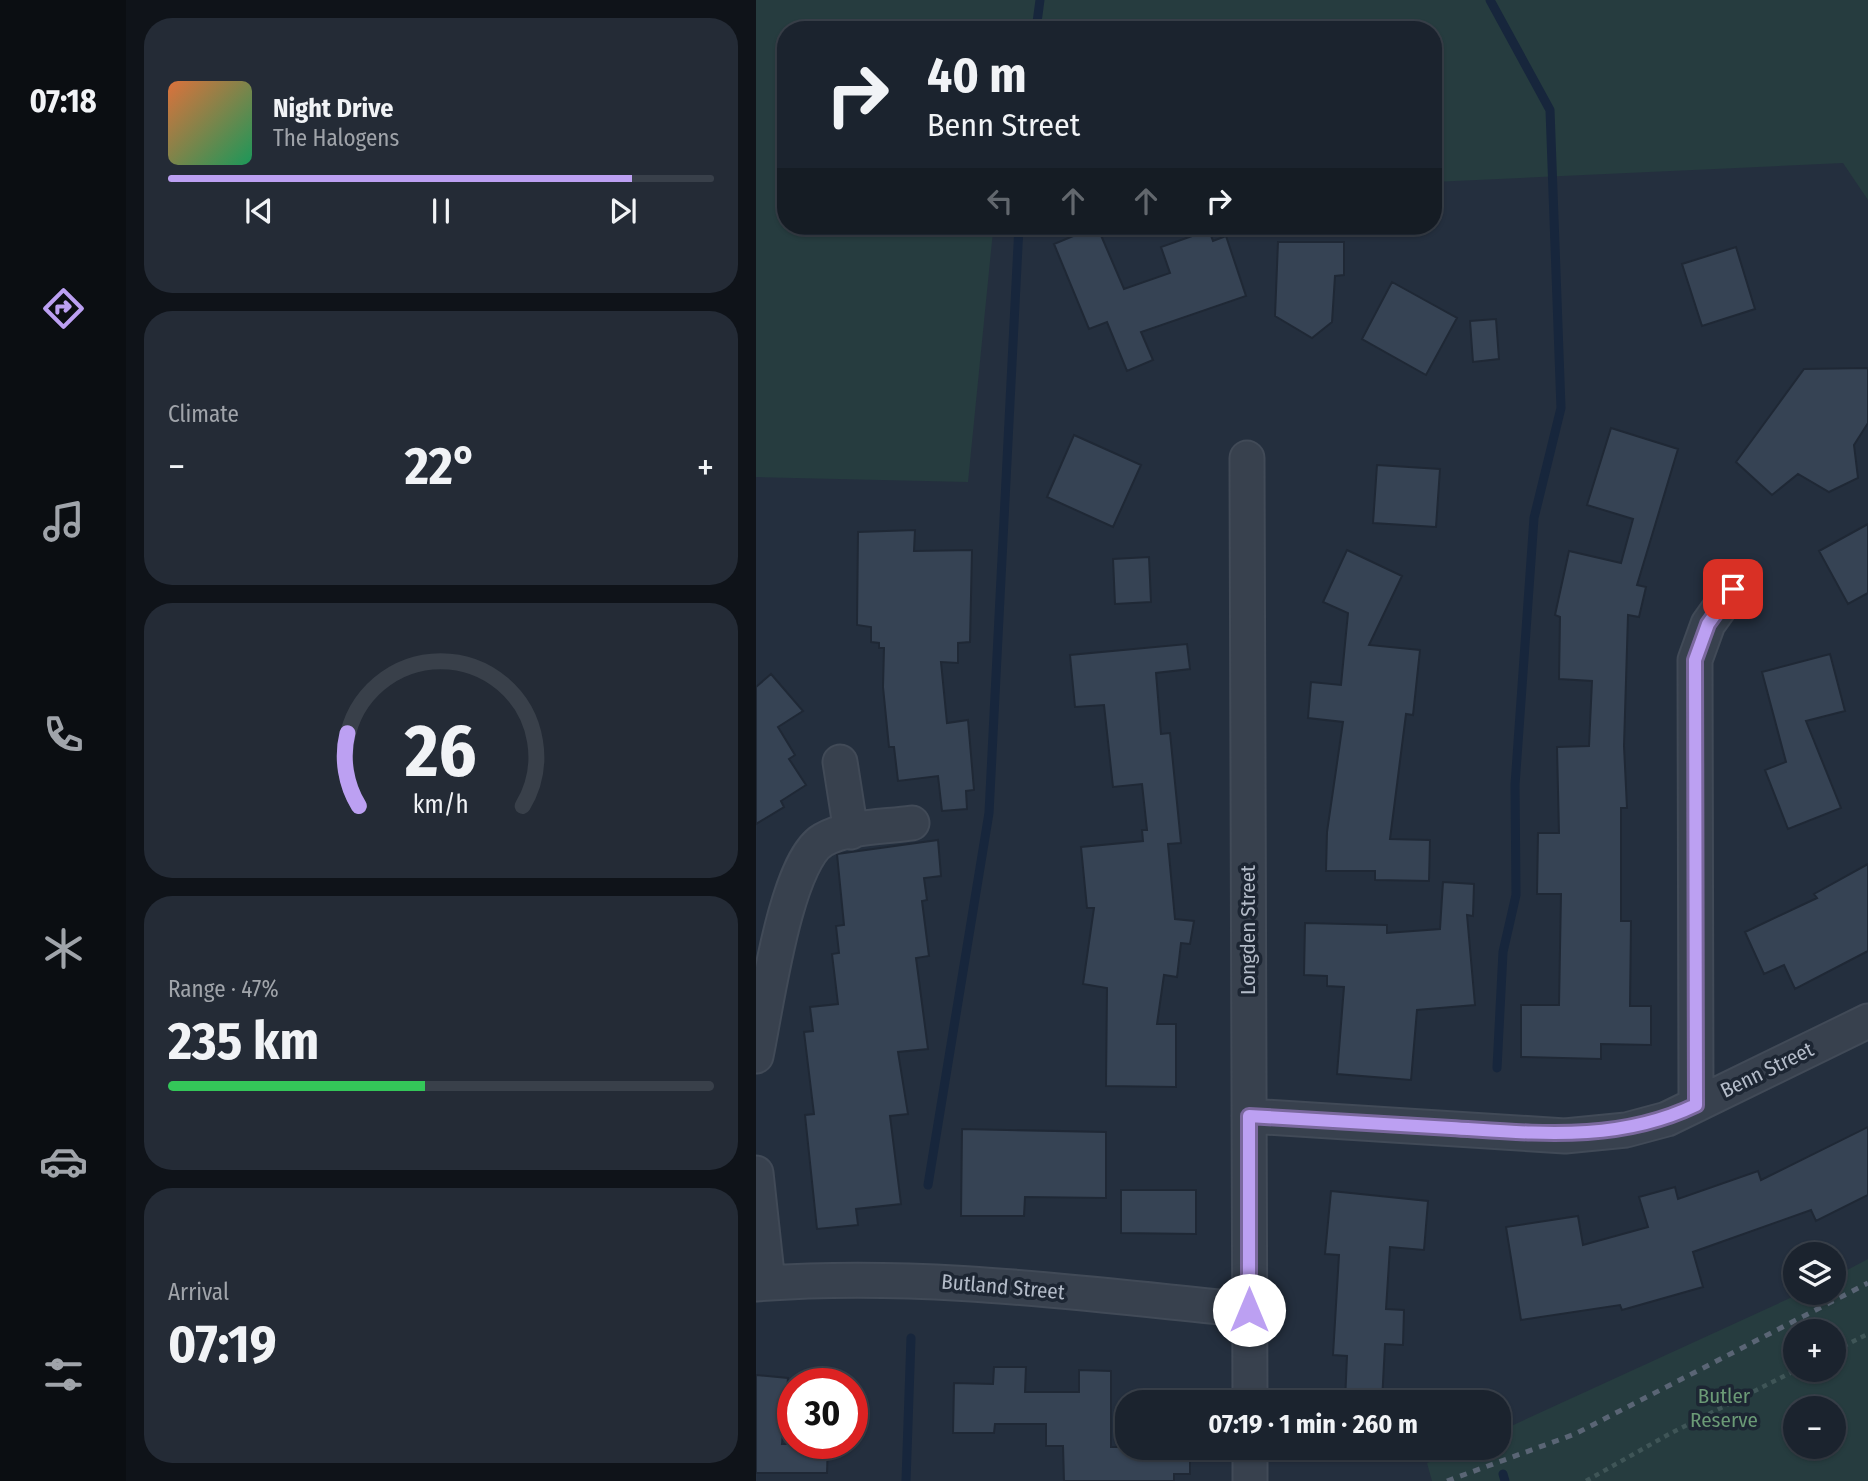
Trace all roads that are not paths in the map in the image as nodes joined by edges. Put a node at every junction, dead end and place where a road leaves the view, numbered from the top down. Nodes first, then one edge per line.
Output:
1 (1248, 458) dead end
2 (1733, 589) dead end
3 (841, 762) dead end
4 (912, 823) dead end
5 (851, 832) junction
6 (1868, 1021) edge
7 (756, 1056) edge
8 (1696, 1105) junction
9 (1249, 1116) junction
10 (756, 1173) edge
11 (762, 1283) edge
12 (1249, 1310) junction
13 (1250, 1390) edge
14 (1250, 1460) edge
15 (1250, 1481) edge

1 - 9 street, Longden Street
2 - 8 street
3 - 5 street
4 - 5 street
5 - 7 street
6 - 8 street, Benn Street
8 - 9 street, Benn Street
9 - 12 street, Longden Street
10 - 11 street
11 - 12 street, Butland Street
12 - 13 street, Longden Street
14 - 15 street

